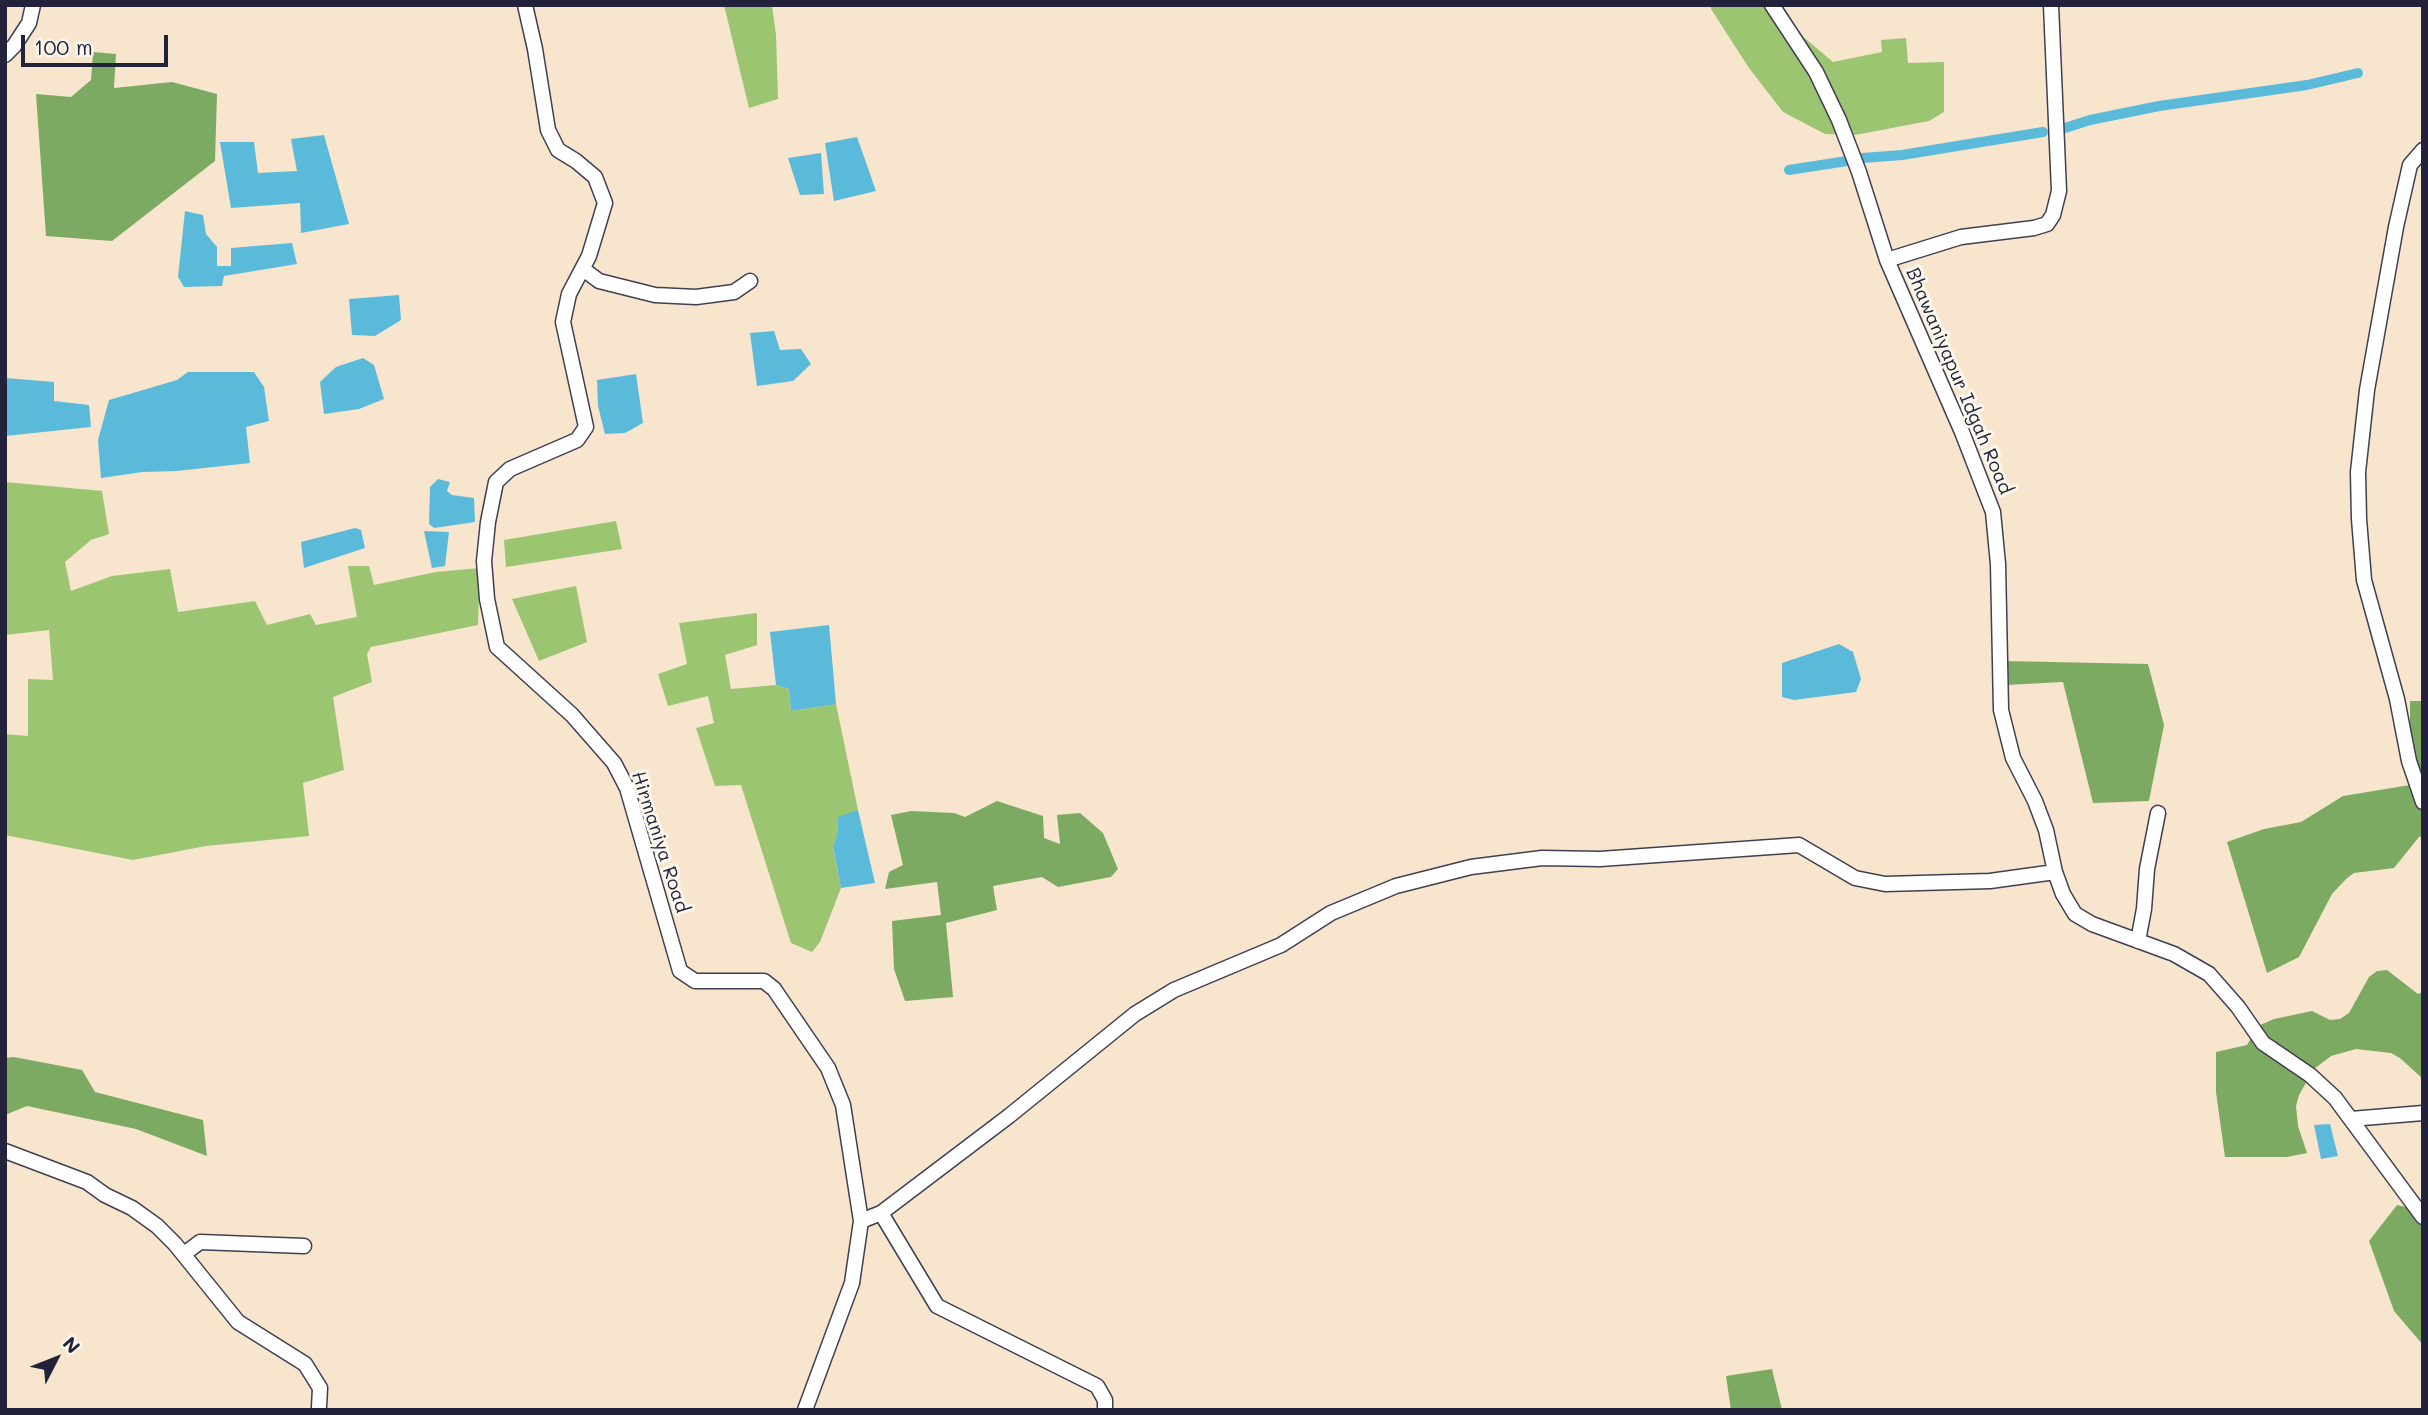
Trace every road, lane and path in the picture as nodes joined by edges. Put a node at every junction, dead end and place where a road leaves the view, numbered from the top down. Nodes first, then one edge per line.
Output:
1 (33, 5) edge
2 (526, 5) edge
3 (1772, 5) edge
4 (2051, 5) edge
5 (5, 54) edge
6 (2423, 150) edge
7 (1887, 260) junction
8 (583, 269) junction
9 (750, 281) dead end
10 (2423, 802) edge
11 (2158, 813) dead end
12 (2055, 872) junction
13 (2138, 941) junction
14 (2423, 1113) edge
15 (2351, 1119) junction
16 (5, 1151) edge
17 (881, 1213) junction
18 (2423, 1217) edge
19 (861, 1221) junction
20 (304, 1246) dead end
21 (184, 1254) junction
22 (321, 1409) edge
23 (805, 1410) edge
24 (1105, 1410) edge

1 - 5 street
2 - 8 street, Hirmaniya Road
3 - 7 street, Bhawaniyapur Idgah Road
4 - 7 street
6 - 10 street
7 - 12 street, Bhawaniyapur Idgah Road
8 - 9 street
8 - 19 street, Hirmaniya Road
11 - 13 street
12 - 13 street, Bhawaniyapur Idgah Road
12 - 17 street
13 - 15 street, Bhawaniyapur Idgah Road
14 - 15 street
15 - 18 street, Bhawaniyapur Idgah Road
16 - 21 street
17 - 19 street
17 - 24 street
19 - 23 street, Hirmaniya Road
20 - 21 street
21 - 22 street

